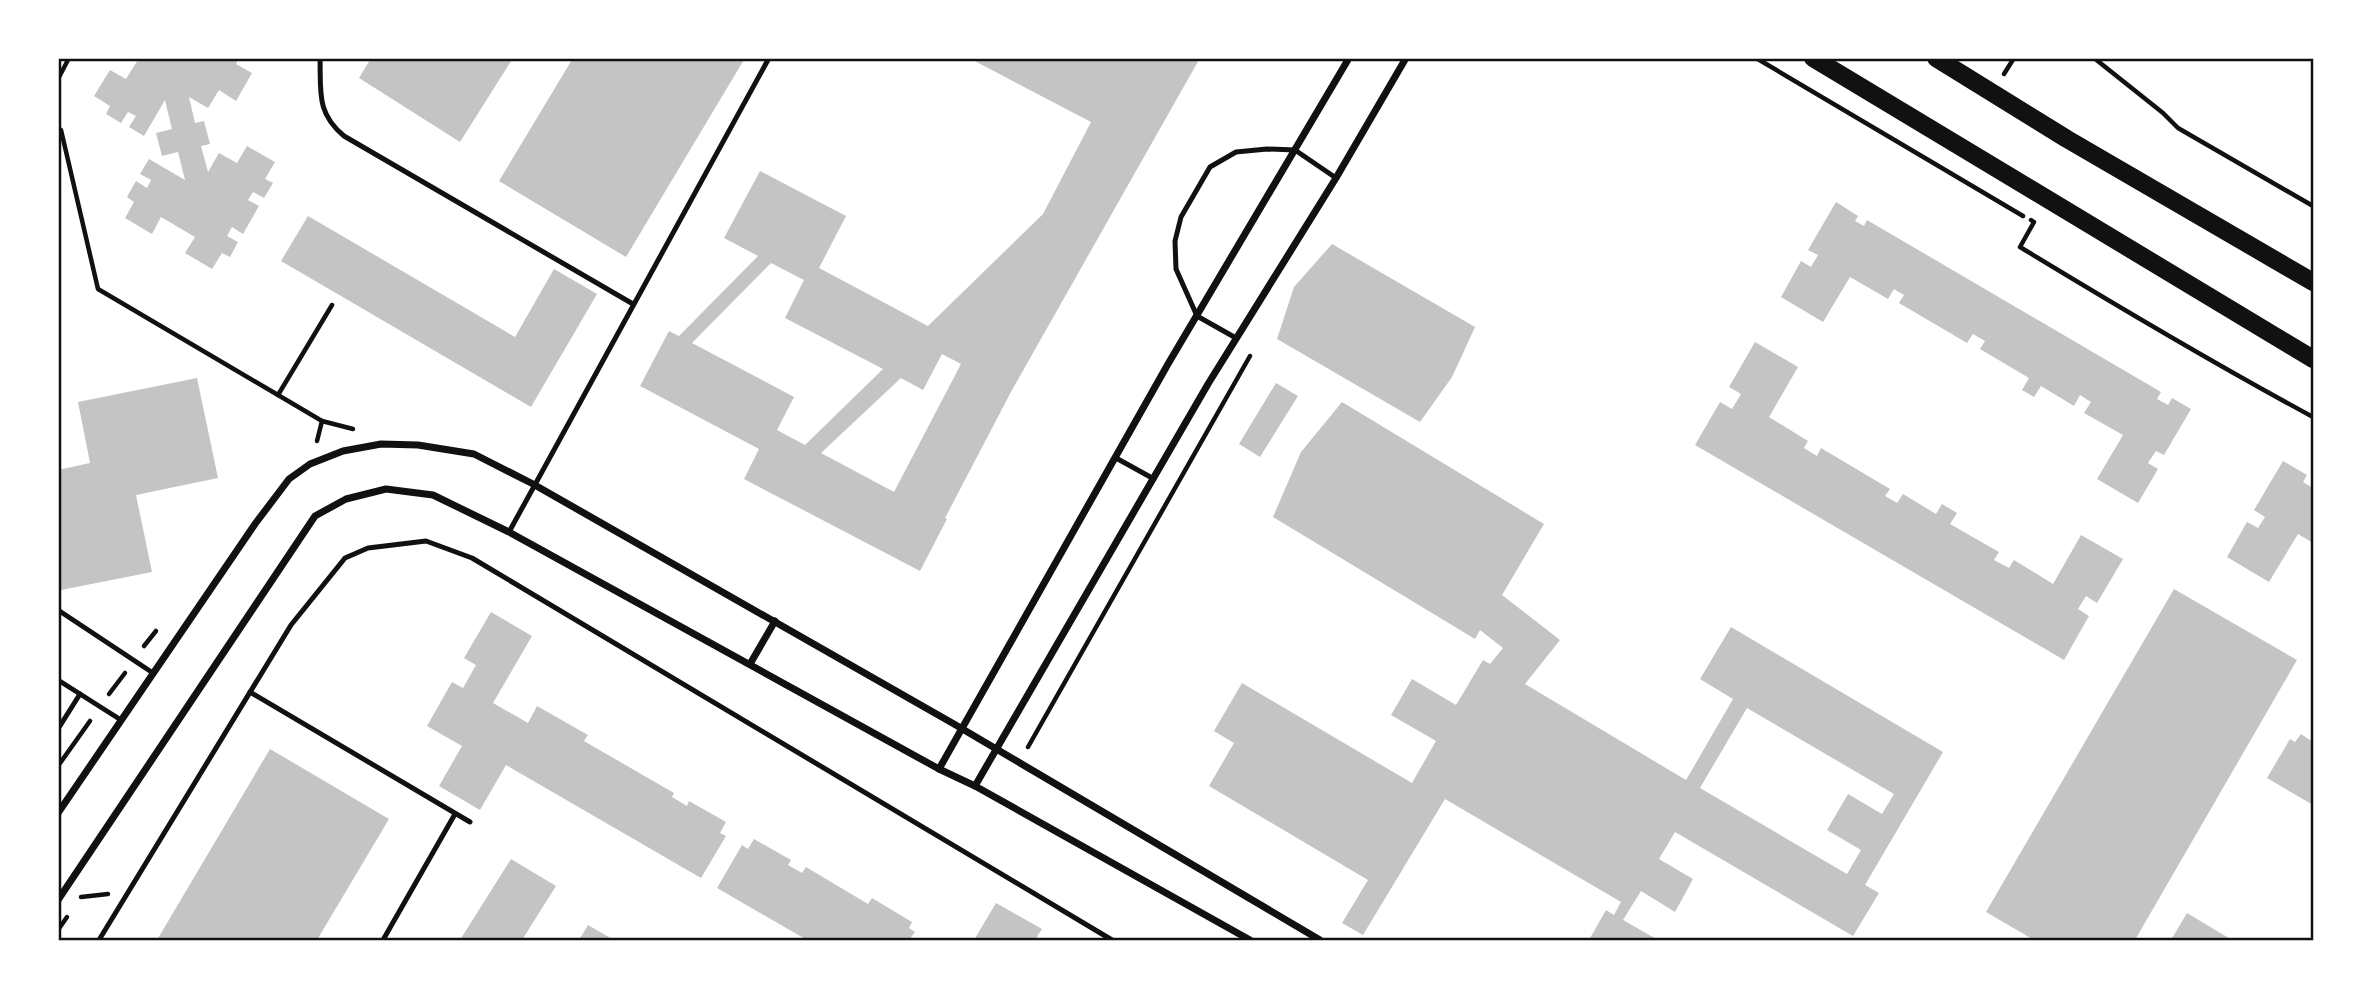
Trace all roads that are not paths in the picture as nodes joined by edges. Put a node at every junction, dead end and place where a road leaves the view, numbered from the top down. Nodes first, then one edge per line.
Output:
1 (320, 58) edge
2 (769, 58) edge
3 (1349, 58) edge
4 (1406, 58) edge
5 (1813, 58) edge
6 (1936, 58) edge
7 (1295, 150) junction
8 (1336, 178) junction
9 (2313, 282) edge
10 (634, 304) junction
11 (1197, 316) junction
12 (1236, 338) junction
13 (2313, 359) edge
14 (1116, 458) junction
15 (1154, 479) junction
16 (533, 484) junction
17 (509, 531) junction
18 (58, 610) edge
19 (775, 621) junction
20 (750, 664) junction
21 (153, 673) junction
22 (58, 680) edge
23 (250, 692) junction
24 (80, 694) junction
25 (121, 720) junction
26 (58, 729) edge
27 (963, 729) junction
28 (997, 750) junction
29 (939, 769) junction
30 (975, 786) junction
31 (58, 813) edge
32 (455, 814) junction
33 (470, 822) dead end
34 (58, 900) edge
35 (99, 940) edge
36 (383, 940) edge
37 (1112, 940) edge
38 (1250, 940) edge
39 (1320, 940) edge

1 - 10 lane
2 - 10 lane
3 - 7 street
4 - 8 street
5 - 13 main road
6 - 9 main road
7 - 8 lane
7 - 11 street
7 - 11 lane
8 - 12 street
10 - 16 lane
11 - 12 lane
11 - 14 street
12 - 15 street
14 - 15 lane
14 - 27 street
15 - 28 street
16 - 17 lane
16 - 19 street
16 - 21 street
17 - 20 street
17 - 34 street
18 - 21 lane
19 - 20 street
19 - 27 street
20 - 29 street
21 - 25 street
22 - 24 lane
23 - 32 lane
23 - 35 lane
23 - 37 lane
24 - 25 lane
24 - 26 lane
25 - 31 street
27 - 28 street
27 - 29 street
28 - 30 street
28 - 39 street
29 - 30 street
30 - 38 street
32 - 33 lane
32 - 36 lane

